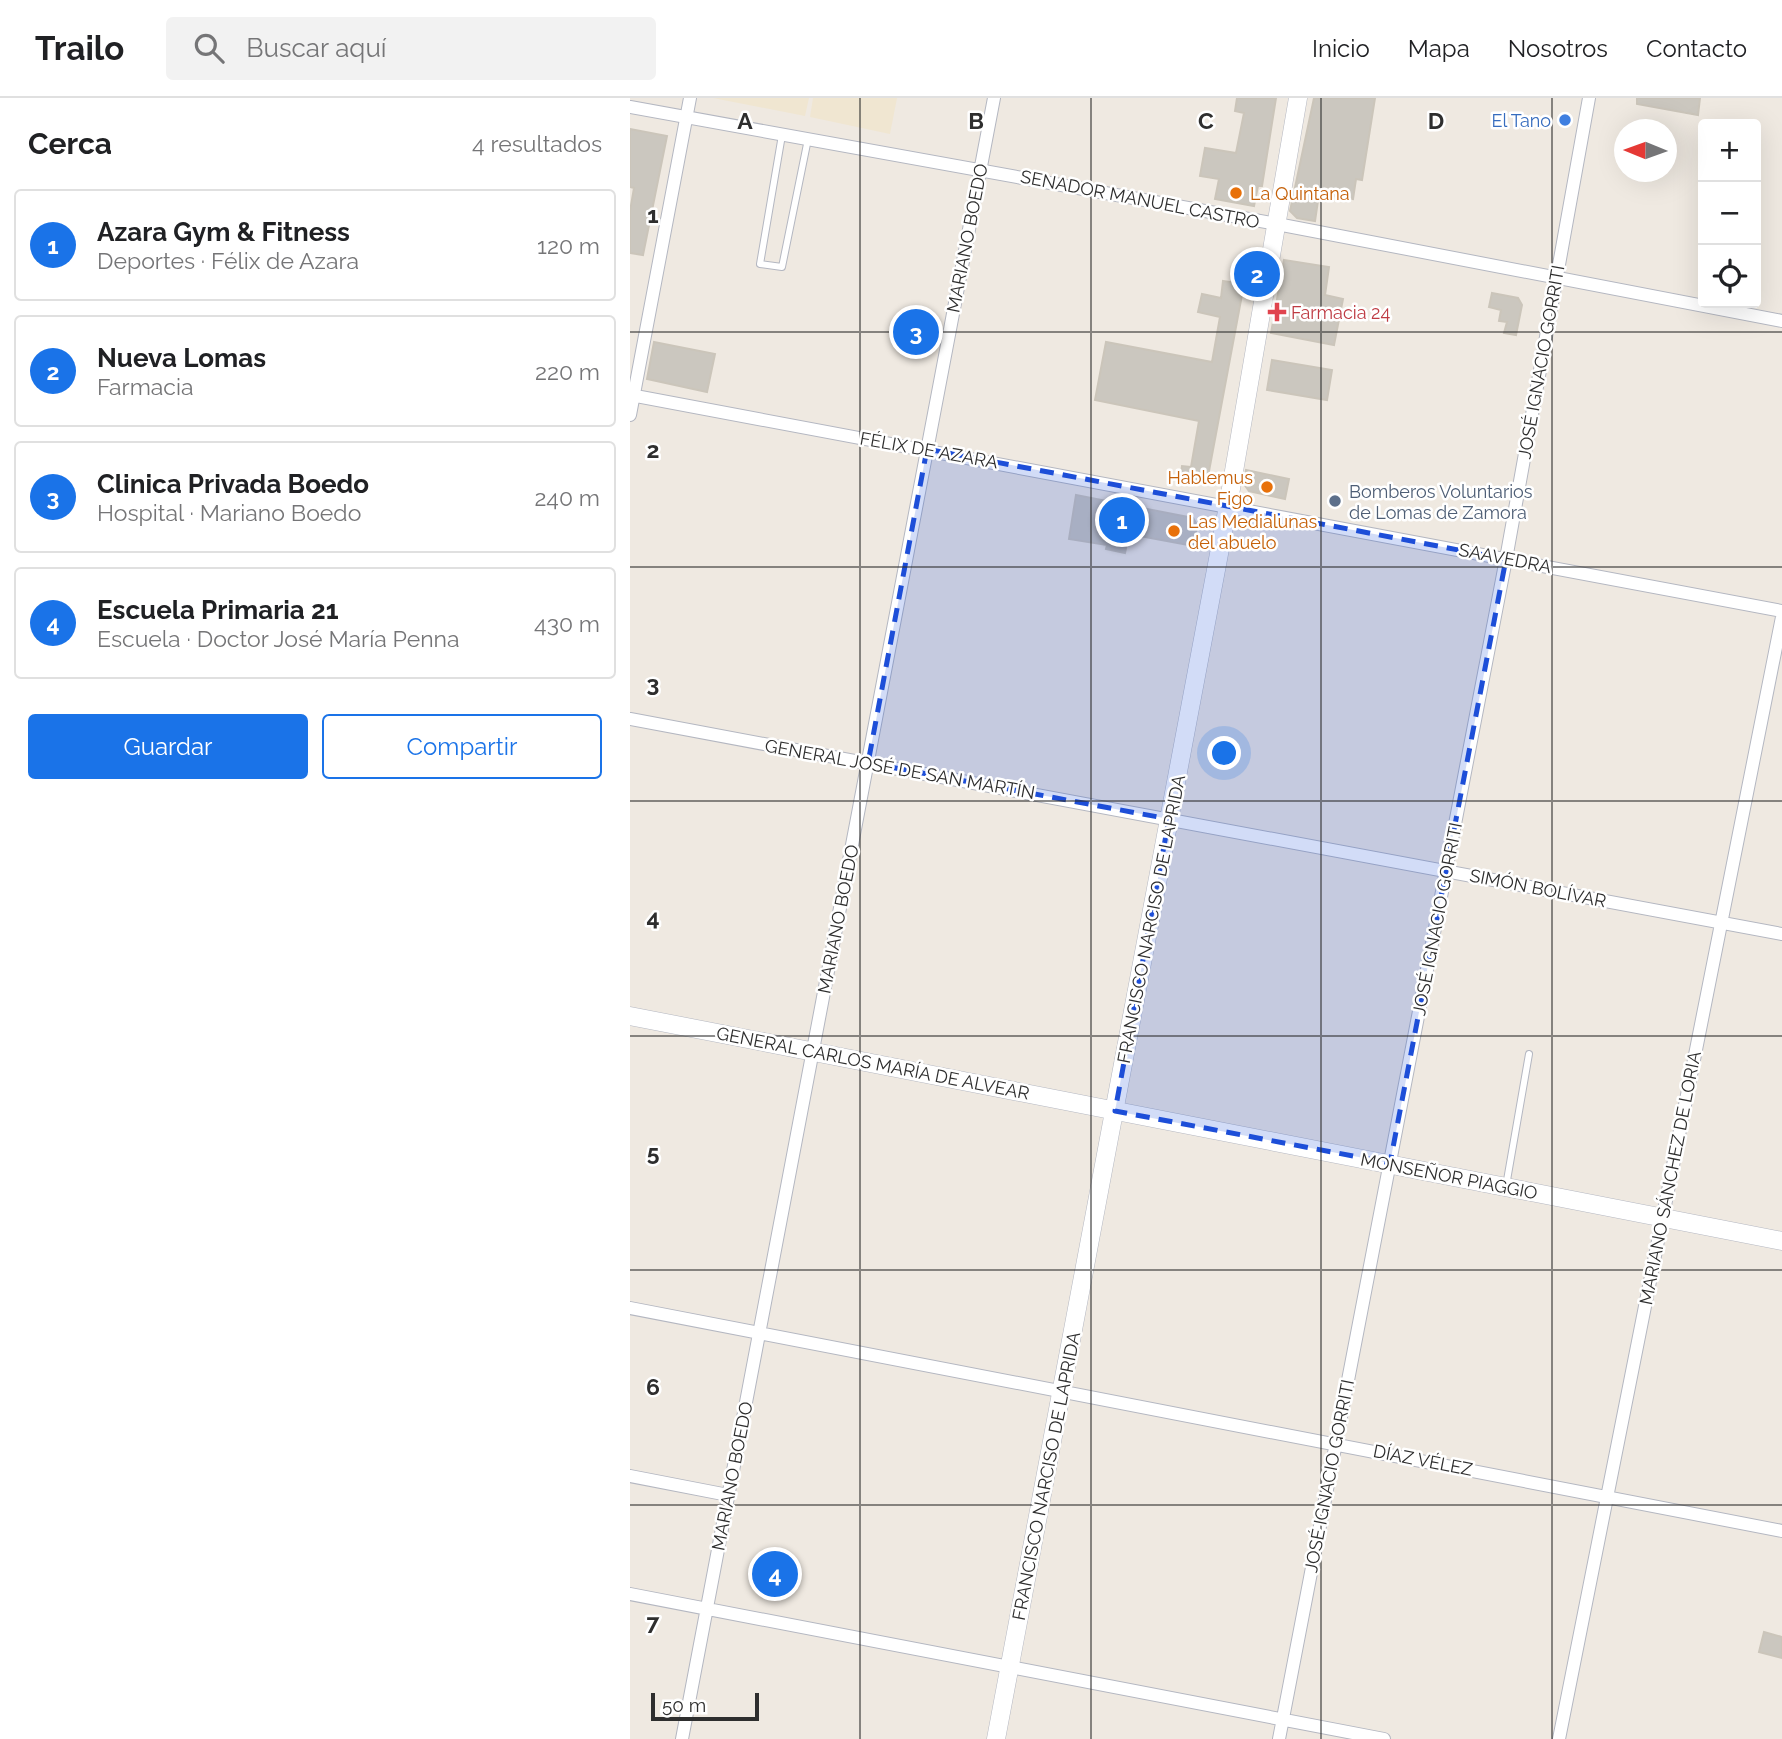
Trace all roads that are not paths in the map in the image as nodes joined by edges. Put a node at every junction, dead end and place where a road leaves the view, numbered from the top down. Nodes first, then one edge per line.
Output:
1 (690, 98) edge
2 (994, 98) edge
3 (1298, 98) edge
4 (1589, 98) edge
5 (630, 107) edge
6 (687, 117) junction
7 (782, 135) junction
8 (808, 139) junction
9 (981, 169) junction
10 (1277, 224) junction
11 (1556, 277) junction
12 (1782, 321) edge
13 (632, 396) edge
14 (630, 415) edge
15 (927, 449) junction
16 (1228, 506) junction
17 (1506, 559) junction
18 (1782, 611) edge
19 (1782, 617) edge
20 (630, 719) edge
21 (868, 763) junction
22 (1169, 819) junction
23 (1446, 871) junction
24 (1721, 923) junction
25 (1782, 934) edge
26 (630, 1016) edge
27 (813, 1052) junction
28 (1529, 1054) dead end
29 (1115, 1111) junction
30 (1390, 1163) junction
31 (1505, 1188) junction
32 (1662, 1218) junction
33 (1782, 1241) edge
34 (630, 1308) edge
35 (759, 1333) junction
36 (1063, 1392) junction
37 (1336, 1444) junction
38 (630, 1476) edge
39 (728, 1495) junction
40 (1607, 1495) junction
41 (1782, 1531) edge
42 (630, 1594) edge
43 (706, 1609) junction
44 (1010, 1667) junction
45 (1282, 1719) junction
46 (682, 1739) edge
47 (996, 1739) edge
48 (1279, 1739) edge
49 (1384, 1739) edge
50 (1559, 1739) edge

1 - 6 street
2 - 9 street, MARIANO BOEDO
3 - 10 street, FRANCISCO NARCISO DE LAPRIDA
4 - 11 street, JOSÉ IGNACIO GORRITI
5 - 6 street, SENADOR MANUEL CASTRO
6 - 7 street, SENADOR MANUEL CASTRO
6 - 13 street
7 - 8 street, SENADOR MANUEL CASTRO
7 - 8 lane
8 - 9 street, SENADOR MANUEL CASTRO
9 - 10 street, SENADOR MANUEL CASTRO
9 - 15 street, MARIANO BOEDO
10 - 11 street, SENADOR MANUEL CASTRO
10 - 16 street, FRANCISCO NARCISO DE LAPRIDA
11 - 12 street, SENADOR MANUEL CASTRO
11 - 17 street, JOSÉ IGNACIO GORRITI
13 - 14 street
13 - 15 street, FÉLIX DE AZARA
15 - 16 street, FÉLIX DE AZARA
15 - 21 street, MARIANO BOEDO
16 - 17 street, SAAVEDRA
16 - 22 street, FRANCISCO NARCISO DE LAPRIDA
17 - 18 street, SAAVEDRA
17 - 23 street, JOSÉ IGNACIO GORRITI
19 - 24 street, MARIANO SÁNCHEZ DE LORIA
20 - 21 street, GENERAL JOSÉ DE SAN MARTÍN
21 - 22 street, GENERAL JOSÉ DE SAN MARTÍN
21 - 27 street, MARIANO BOEDO
22 - 23 street, SIMÓN BOLÍVAR
22 - 29 street, FRANCISCO NARCISO DE LAPRIDA
23 - 24 street, SIMÓN BOLÍVAR
23 - 30 street, JOSÉ IGNACIO GORRITI
24 - 25 street, SIMÓN BOLÍVAR
24 - 32 street, MARIANO SÁNCHEZ DE LORIA
26 - 27 street, GENERAL CARLOS MARÍA DE ALVEAR
27 - 29 street, GENERAL CARLOS MARÍA DE ALVEAR
27 - 35 street, MARIANO BOEDO
28 - 31 lane
29 - 30 street, MONSEÑOR PIAGGIO
29 - 36 street, FRANCISCO NARCISO DE LAPRIDA
30 - 31 street, MONSEÑOR PIAGGIO
30 - 37 street, JOSÉ IGNACIO GORRITI
31 - 32 street, MONSEÑOR PIAGGIO
32 - 33 street, MONSEÑOR PIAGGIO
32 - 40 street, MARIANO SÁNCHEZ DE LORIA
34 - 35 street, DÍAZ VÉLEZ
35 - 36 street, DÍAZ VÉLEZ
35 - 39 street, MARIANO BOEDO
36 - 37 street, DÍAZ VÉLEZ
36 - 44 street, FRANCISCO NARCISO DE LAPRIDA
37 - 40 street, DÍAZ VÉLEZ
37 - 45 street, JOSÉ IGNACIO GORRITI
38 - 39 street
39 - 43 street, MARIANO BOEDO
40 - 41 street, DÍAZ VÉLEZ
40 - 50 street, MARIANO SÁNCHEZ DE LORIA
42 - 43 street
43 - 44 street
43 - 46 street, MARIANO BOEDO
44 - 45 street
44 - 47 street, FRANCISCO NARCISO DE LAPRIDA
45 - 48 street, JOSÉ IGNACIO GORRITI
45 - 49 street

